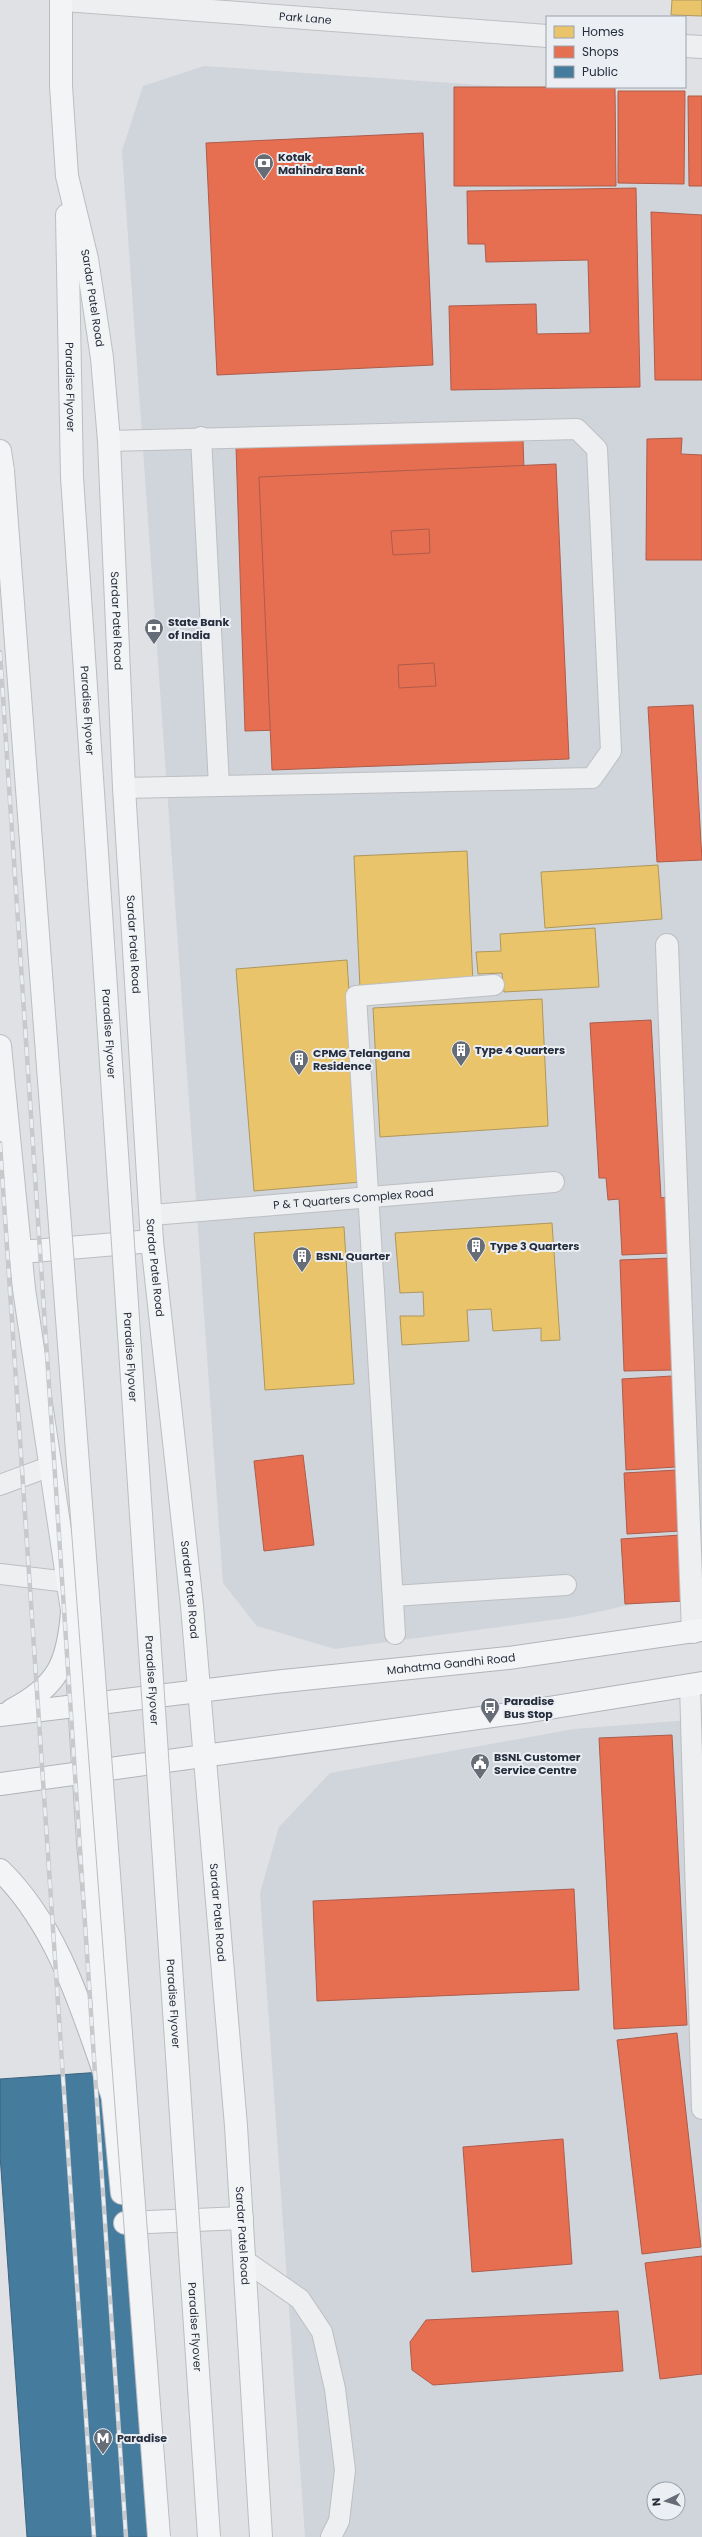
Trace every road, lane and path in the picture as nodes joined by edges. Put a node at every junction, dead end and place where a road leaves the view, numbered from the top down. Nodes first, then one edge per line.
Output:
1 (61, 0) edge
2 (64, 0) edge
3 (546, 36) edge
4 (686, 46) edge
5 (702, 47) edge
6 (67, 176) junction
7 (201, 437) junction
8 (109, 441) junction
9 (1, 461) edge
10 (220, 786) junction
11 (124, 788) junction
12 (667, 945) dead end
13 (494, 985) dead end
14 (0, 1046) edge
15 (554, 1182) dead end
16 (368, 1197) junction
17 (152, 1216) junction
18 (152, 1241) junction
19 (21, 1252) junction
20 (51, 1466) junction
21 (0, 1485) edge
22 (0, 1574) edge
23 (68, 1582) junction
24 (566, 1585) dead end
25 (393, 1596) junction
26 (72, 1612) junction
27 (698, 1631) edge
28 (395, 1634) dead end
29 (696, 1684) edge
30 (198, 1691) junction
31 (79, 1705) junction
32 (3, 1714) edge
33 (204, 1754) junction
34 (83, 1771) junction
35 (0, 1784) edge
36 (698, 1837) edge
37 (0, 1870) edge
38 (700, 1966) edge
39 (701, 2074) edge
40 (114, 2100) junction
41 (702, 2110) edge
42 (242, 2218) junction
43 (125, 2223) junction
44 (244, 2260) junction
45 (149, 2537) edge
46 (159, 2537) edge
47 (209, 2537) edge
48 (261, 2537) edge
49 (331, 2537) edge

1 - 6 main road, Sardar Patel Road
2 - 3 street, Park Lane
4 - 5 street
6 - 8 main road, Sardar Patel Road
6 - 47 main road, Paradise Flyover, bridge
7 - 8 lane
7 - 10 lane
7 - 10 lane
8 - 11 main road, Sardar Patel Road
9 - 46 main road, bridge
10 - 11 lane
11 - 17 main road, Sardar Patel Road
12 - 27 street
13 - 16 lane
14 - 19 main road
15 - 16 lane, P & T Quarters Complex Road
16 - 17 lane, P & T Quarters Complex Road
16 - 25 lane
17 - 18 main road, Sardar Patel Road
18 - 19 main road
18 - 30 main road, Sardar Patel Road
19 - 20 main road
20 - 21 lane
20 - 23 main road
22 - 23 lane
23 - 26 main road
24 - 25 lane
25 - 28 lane
26 - 31 main road
26 - 32 main road
27 - 30 main road, Mahatma Gandhi Road
29 - 33 main road
29 - 36 lane
30 - 31 main road, Mahatma Gandhi Road
30 - 33 main road, Sardar Patel Road
31 - 32 main road, Mahatma Gandhi Road
31 - 34 main road
33 - 34 main road
33 - 42 main road, Sardar Patel Road
34 - 35 main road
34 - 40 main road
36 - 38 lane
37 - 40 main road
38 - 39 lane
39 - 41 lane
40 - 43 main road
42 - 43 main road
42 - 44 main road, Sardar Patel Road
43 - 45 main road
44 - 48 main road, Sardar Patel Road
44 - 49 lane

